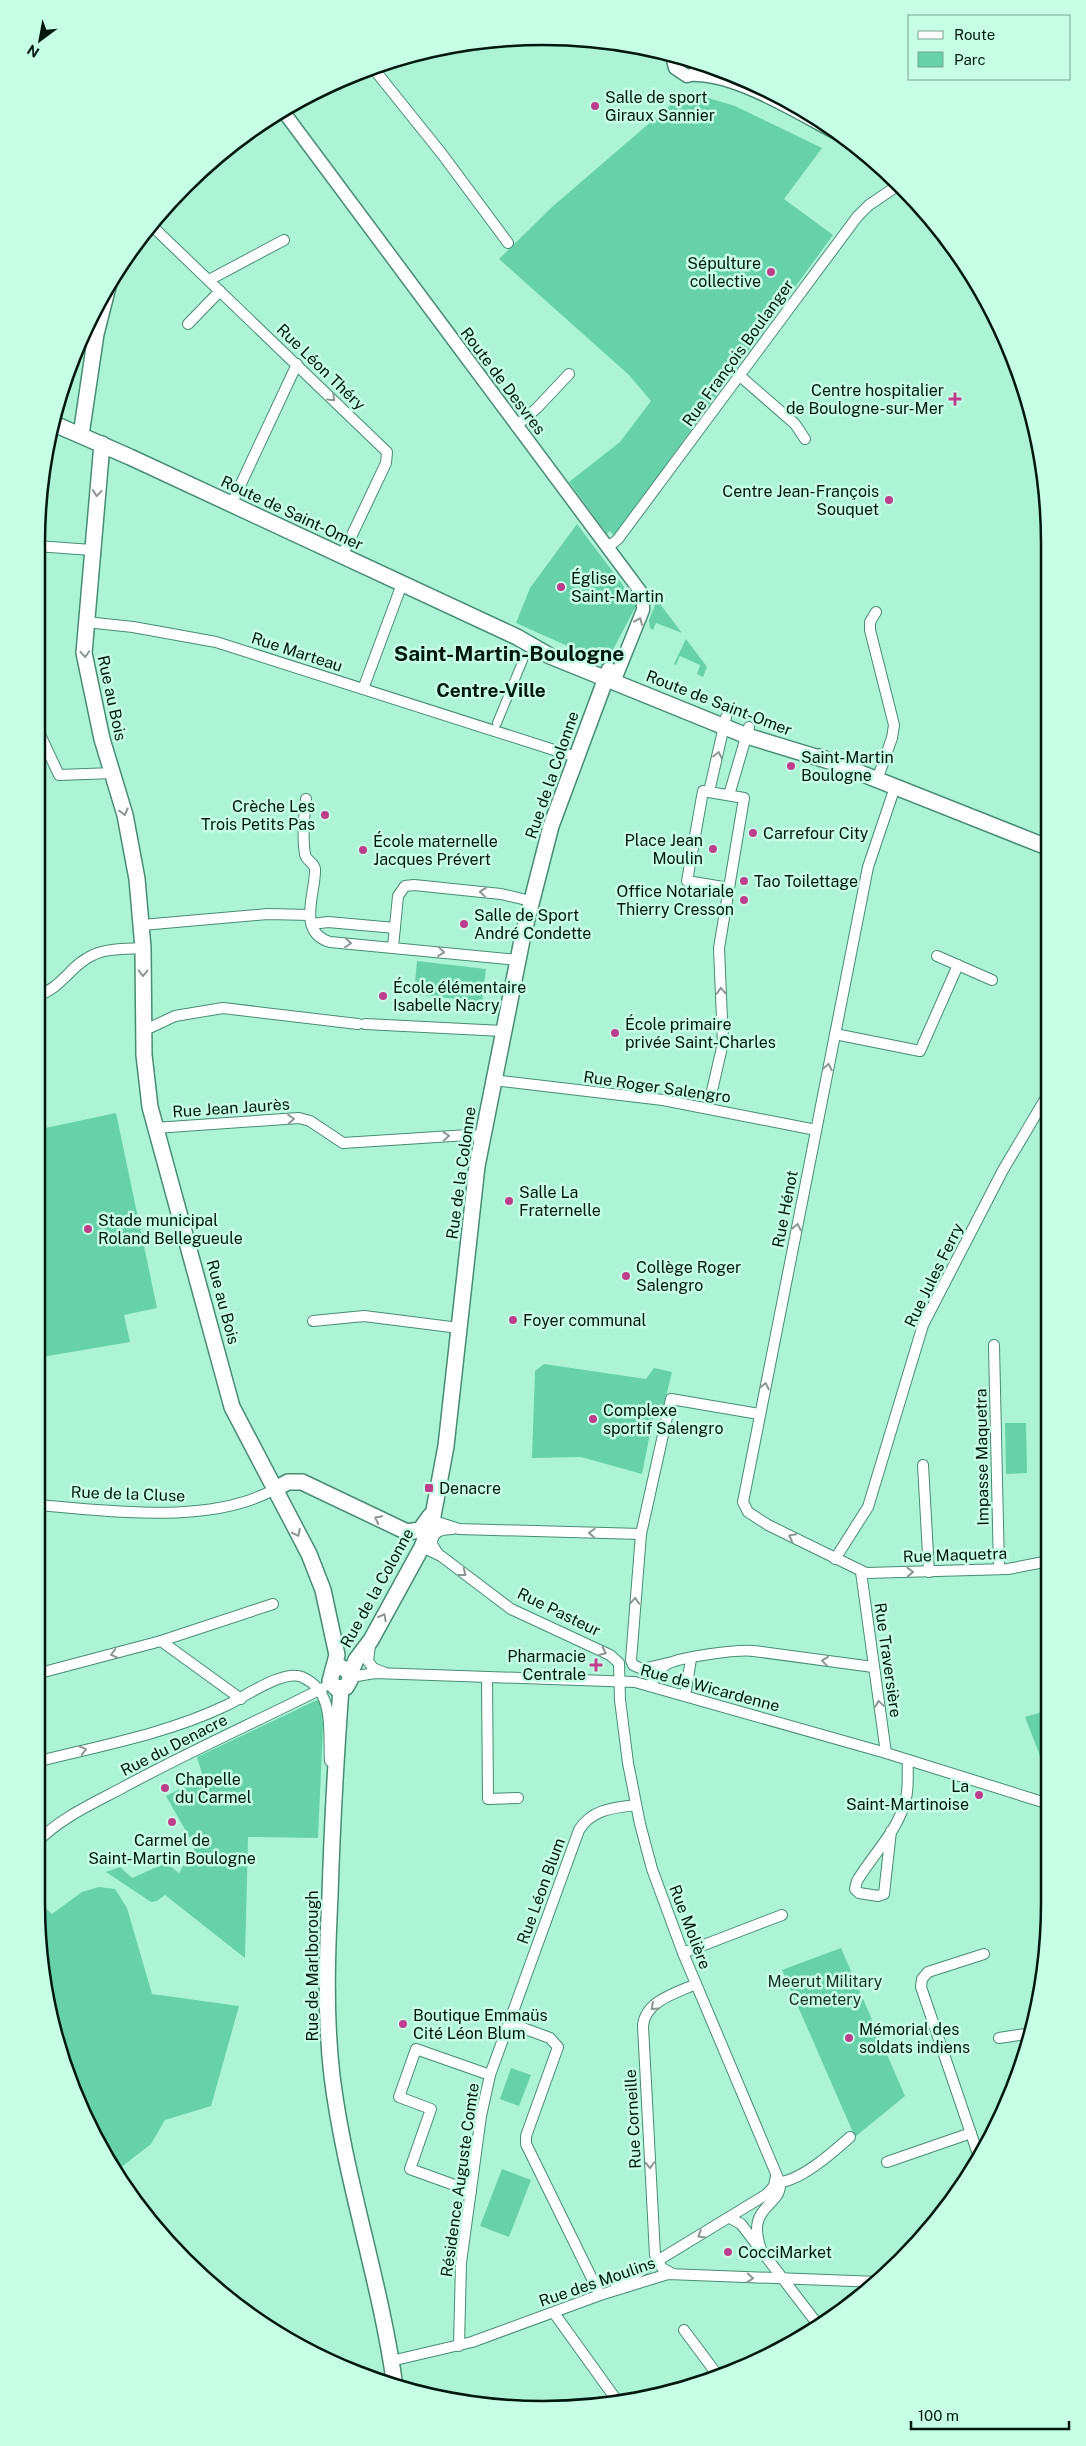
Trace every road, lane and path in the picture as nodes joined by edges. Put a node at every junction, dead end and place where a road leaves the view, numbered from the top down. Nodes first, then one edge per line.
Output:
1 (673, 62) edge
2 (703, 71) edge
3 (377, 73) edge
4 (696, 75) junction
5 (716, 76) edge
6 (286, 117) edge
7 (893, 189) edge
8 (156, 230) edge
9 (284, 240) dead end
10 (508, 243) dead end
11 (208, 280) junction
12 (220, 291) junction
13 (101, 314) edge
14 (188, 324) dead end
15 (296, 364) junction
16 (569, 374) dead end
17 (740, 376) junction
18 (59, 426) edge
19 (516, 426) junction
20 (81, 435) junction
21 (805, 440) dead end
22 (102, 444) junction
23 (232, 505) junction
24 (605, 544) junction
25 (45, 547) edge
26 (92, 550) junction
27 (342, 556) junction
28 (402, 584) junction
29 (876, 612) dead end
30 (86, 622) junction
31 (522, 660) dead end
32 (611, 676) junction
33 (363, 689) junction
34 (725, 722) junction
35 (496, 727) junction
36 (748, 731) junction
37 (45, 746) edge
38 (576, 757) junction
39 (113, 773) junction
40 (877, 780) junction
41 (895, 787) junction
42 (709, 792) junction
43 (729, 796) junction
44 (306, 799) dead end
45 (1041, 845) edge
46 (728, 888) junction
47 (531, 901) junction
48 (311, 920) junction
49 (142, 925) junction
50 (395, 928) junction
51 (393, 947) junction
52 (143, 948) junction
53 (937, 956) dead end
54 (518, 960) junction
55 (958, 965) junction
56 (992, 980) dead end
57 (45, 992) edge
58 (503, 1030) junction
59 (143, 1031) junction
60 (835, 1034) junction
61 (493, 1080) junction
62 (1041, 1106) edge
63 (708, 1108) junction
64 (155, 1128) junction
65 (816, 1130) junction
66 (482, 1136) junction
67 (313, 1321) dead end
68 (459, 1328) junction
69 (994, 1345) dead end
70 (759, 1414) junction
71 (923, 1465) dead end
72 (275, 1489) junction
73 (45, 1506) edge
74 (431, 1518) junction
75 (459, 1528) junction
76 (407, 1532) junction
77 (641, 1534) junction
78 (418, 1553) junction
79 (438, 1554) junction
80 (835, 1558) junction
81 (1041, 1562) edge
82 (1000, 1569) junction
83 (861, 1572) junction
84 (928, 1572) junction
85 (273, 1604) dead end
86 (371, 1640) junction
87 (161, 1641) junction
88 (690, 1659) junction
89 (668, 1664) junction
90 (873, 1667) junction
91 (45, 1672) edge
92 (386, 1673) junction
93 (487, 1677) junction
94 (620, 1680) junction
95 (337, 1681) junction
96 (650, 1686) junction
97 (685, 1696) junction
98 (241, 1698) junction
99 (886, 1753) junction
100 (45, 1760) edge
101 (908, 1760) junction
102 (518, 1798) dead end
103 (1041, 1801) edge
104 (334, 1804) junction
105 (636, 1805) junction
106 (891, 1831) junction
107 (45, 1835) edge
108 (782, 1915) dead end
109 (684, 1953) junction
110 (984, 1954) dead end
111 (696, 1984) junction
112 (509, 2023) junction
113 (1023, 2034) edge
114 (999, 2038) dead end
115 (490, 2075) junction
116 (971, 2133) junction
117 (850, 2137) dead end
118 (976, 2148) edge
119 (887, 2162) dead end
120 (777, 2180) junction
121 (471, 2191) junction
122 (730, 2218) junction
123 (761, 2249) junction
124 (673, 2252) junction
125 (657, 2262) junction
126 (676, 2274) junction
127 (784, 2280) junction
128 (865, 2282) edge
129 (600, 2295) junction
130 (554, 2313) junction
131 (815, 2320) edge
132 (684, 2330) dead end
133 (459, 2346) junction
134 (391, 2361) junction
135 (714, 2371) edge
136 (394, 2378) edge
137 (614, 2396) edge

1 - 4 street
2 - 4 street
3 - 10 street
4 - 5 street
6 - 19 street, Route de Desvres
7 - 17 street, Rue François Boulanger
8 - 11 street, Rue Léon Théry
9 - 11 street
11 - 12 street, Rue Léon Théry
12 - 14 street
12 - 15 street, Rue Léon Théry
13 - 20 main road
15 - 23 street
15 -> 27 street, Rue Léon Théry
16 - 19 street
17 - 21 street
17 - 24 street, Rue François Boulanger
18 - 20 main road, Route de Saint-Omer
19 - 24 street, Route de Desvres
20 - 22 main road, Route de Saint-Omer
22 - 23 main road, Route de Saint-Omer
22 -> 26 main road, Rue au Bois
23 - 27 main road, Route de Saint-Omer
32 -> 24 street, Route de Desvres
25 - 26 street
26 - 30 main road, Rue au Bois
27 - 28 main road, Route de Saint-Omer
28 - 32 main road, Route de Saint-Omer
28 - 33 street
29 - 40 street
30 - 33 street, Rue Marteau
30 -> 39 main road, Rue au Bois
31 - 35 street
32 - 34 main road, Route de Saint-Omer
32 - 38 main road, Rue de la Colonne
33 - 35 street, Rue Marteau
34 - 36 main road, Route de Saint-Omer
42 -> 34 street
35 - 38 street, Rue Marteau
36 - 40 main road, Route de Saint-Omer
36 - 43 street
37 - 39 street
38 - 47 main road, Rue de la Colonne
39 -> 49 main road, Rue au Bois
40 - 41 main road, Route de Saint-Omer
41 - 45 main road, Route de Saint-Omer
41 - 60 street, Rue Hénot
42 - 43 street
42 - 46 street
43 - 46 street
44 - 48 street
63 -> 46 street
47 -> 50 street
47 - 54 main road, Rue de la Colonne
48 - 49 street
48 - 50 street
48 -> 51 street
49 - 52 main road, Rue au Bois
50 - 51 street
51 -> 54 street
52 - 57 street
52 -> 59 main road, Rue au Bois
53 - 55 street
54 - 58 main road, Rue de la Colonne
55 - 56 street
55 - 60 street
58 - 59 street
58 - 61 main road, Rue de la Colonne
59 - 64 main road, Rue au Bois
65 -> 60 street, Rue Hénot
61 - 63 street, Rue Roger Salengro
61 - 66 main road, Rue de la Colonne
62 - 80 street, Rue Jules Ferry
63 - 65 street, Rue Roger Salengro
64 -> 66 street, Rue Jean Jaurès
64 - 72 main road, Rue au Bois
70 -> 65 street, Rue Hénot
66 - 68 main road, Rue de la Colonne
67 - 68 street
68 - 74 main road, Rue de la Colonne
69 - 82 street, Impasse Maquetra
70 - 77 street
80 -> 70 street, Rue Hénot
71 - 84 street
72 - 73 street, Rue de la Cluse
76 -> 72 main road
72 -> 95 main road, Rue au Bois
74 - 75 street
74 - 76 main road
74 - 78 main road, Rue de la Colonne
77 -> 75 street
75 - 79 street
76 - 78 street
89 -> 77 street
78 - 79 street, Rue Pasteur
86 -> 78 main road, Rue de la Colonne
79 -> 94 street, Rue Pasteur
80 - 83 street, Rue Hénot
81 - 82 street, Rue Maquetra
82 - 84 street, Rue Maquetra
83 -> 84 street, Rue Maquetra
83 - 90 street, Rue Traversière
85 - 87 street
86 - 92 street
86 - 95 main road, Rue de la Colonne
87 -> 91 street
87 - 98 street
88 - 89 street
90 -> 88 street
88 - 97 street
89 - 96 street
99 -> 90 street, Rue Traversière
92 - 93 street, Rue de Wicardenne
92 - 95 street, Rue de Wicardenne
93 - 94 street, Rue de Wicardenne
93 - 102 street
94 - 96 street, Rue de Wicardenne
94 - 105 street, Rue Molière
95 - 98 street
95 - 104 main road, Rue de Marlborough
95 - 104 street
95 - 107 street, Rue du Denacre
96 - 97 street, Rue de Wicardenne
97 - 99 street, Rue de Wicardenne
100 -> 98 street
99 - 101 street, Rue de Wicardenne
101 - 103 street, Rue de Wicardenne
101 - 106 street
104 - 134 main road, Rue de Marlborough
105 - 109 street, Rue Molière
105 - 112 street, Rue Léon Blum
106 - 106 street
108 - 109 street
109 - 111 street, Rue Molière
110 - 116 street
111 - 120 street, Rue Molière
111 -> 125 street, Rue Corneille
112 - 115 street, Résidence Auguste Comte
112 - 129 street
113 - 114 street
115 - 121 street, Résidence Auguste Comte
115 - 121 street
116 - 118 street
116 - 119 street
117 - 120 street
120 - 122 street
120 - 123 street
121 - 133 street, Résidence Auguste Comte
122 - 123 street
122 -> 124 street
123 - 127 street
124 - 125 street
124 - 126 street
125 - 126 street
125 - 129 street
126 -> 127 street, Rue des Moulins
126 - 129 street, Rue des Moulins
127 - 128 street, Rue des Moulins
127 - 131 street
129 - 130 street, Rue des Moulins
130 - 133 street, Rue des Moulins
130 - 137 street
132 - 135 street
133 - 134 street, Rue des Moulins
134 - 136 main road, Rue de Marlborough

